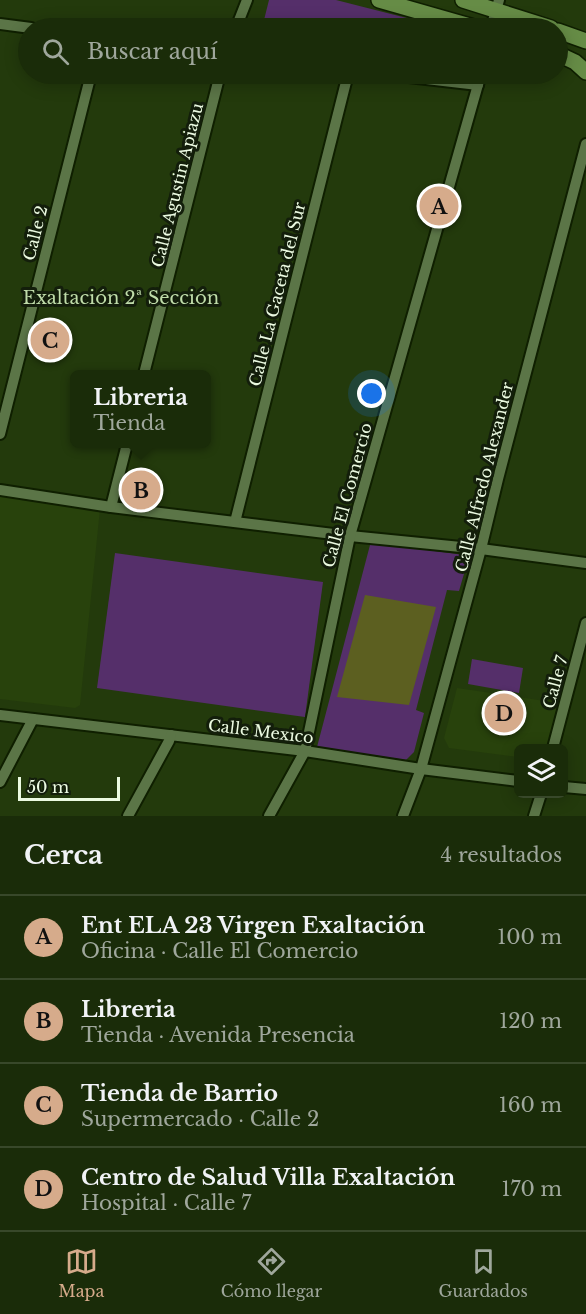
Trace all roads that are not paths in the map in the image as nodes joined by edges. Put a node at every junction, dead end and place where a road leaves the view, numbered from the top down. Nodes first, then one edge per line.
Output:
1 (247, 0) edge
2 (379, 0) edge
3 (463, 0) edge
4 (497, 5) edge
5 (240, 18) edge
6 (442, 18) edge
7 (528, 18) edge
8 (0, 24) edge
9 (18, 26) edge
10 (568, 35) edge
11 (586, 41) edge
12 (568, 59) edge
13 (586, 72) edge
14 (88, 84) edge
15 (217, 84) edge
16 (345, 84) edge
17 (469, 84) edge
18 (478, 85) joint
19 (586, 144) edge
20 (145, 370) edge
21 (0, 434) edge
22 (126, 448) edge
23 (0, 490) edge
24 (111, 507) junction
25 (235, 522) junction
26 (350, 536) junction
27 (482, 549) junction
28 (586, 563) edge
29 (586, 623) edge
30 (0, 715) edge
31 (33, 719) junction
32 (171, 735) junction
33 (554, 744) edge
34 (306, 751) junction
35 (421, 769) junction
36 (514, 780) edge
37 (0, 782) edge
38 (568, 787) edge
39 (586, 789) edge
40 (540, 798) edge
41 (128, 816) edge
42 (269, 816) edge
43 (403, 816) edge
44 (534, 816) edge

1 - 5 street
2 - 6 street
3 - 4 street
4 - 7 street
8 - 9 street
10 - 11 street
12 - 13 street
14 - 21 street, Calle 2
15 - 20 street, Calle Agustin Apiazu
16 - 25 street, Calle La Gaceta del Sur
17 - 18 street
18 - 26 street, Calle El Comercio
19 - 27 street, Calle Alfredo Alexander
22 - 24 street
23 - 24 street
24 - 25 street
25 - 26 street
26 - 27 street
26 - 34 street, Calle El Comercio
27 - 28 street
27 - 35 street, Calle Alfredo Alexander
29 - 33 street, Calle 7
30 - 31 street, Calle Mexico
31 - 32 street, Calle Mexico
31 - 37 street
32 - 34 street, Calle Mexico
32 - 41 street
34 - 35 street, Calle Mexico
34 - 42 street, Calle El Comercio
35 - 36 street, Calle Mexico
35 - 43 street, Calle Alfredo Alexander
38 - 39 street
40 - 44 street

